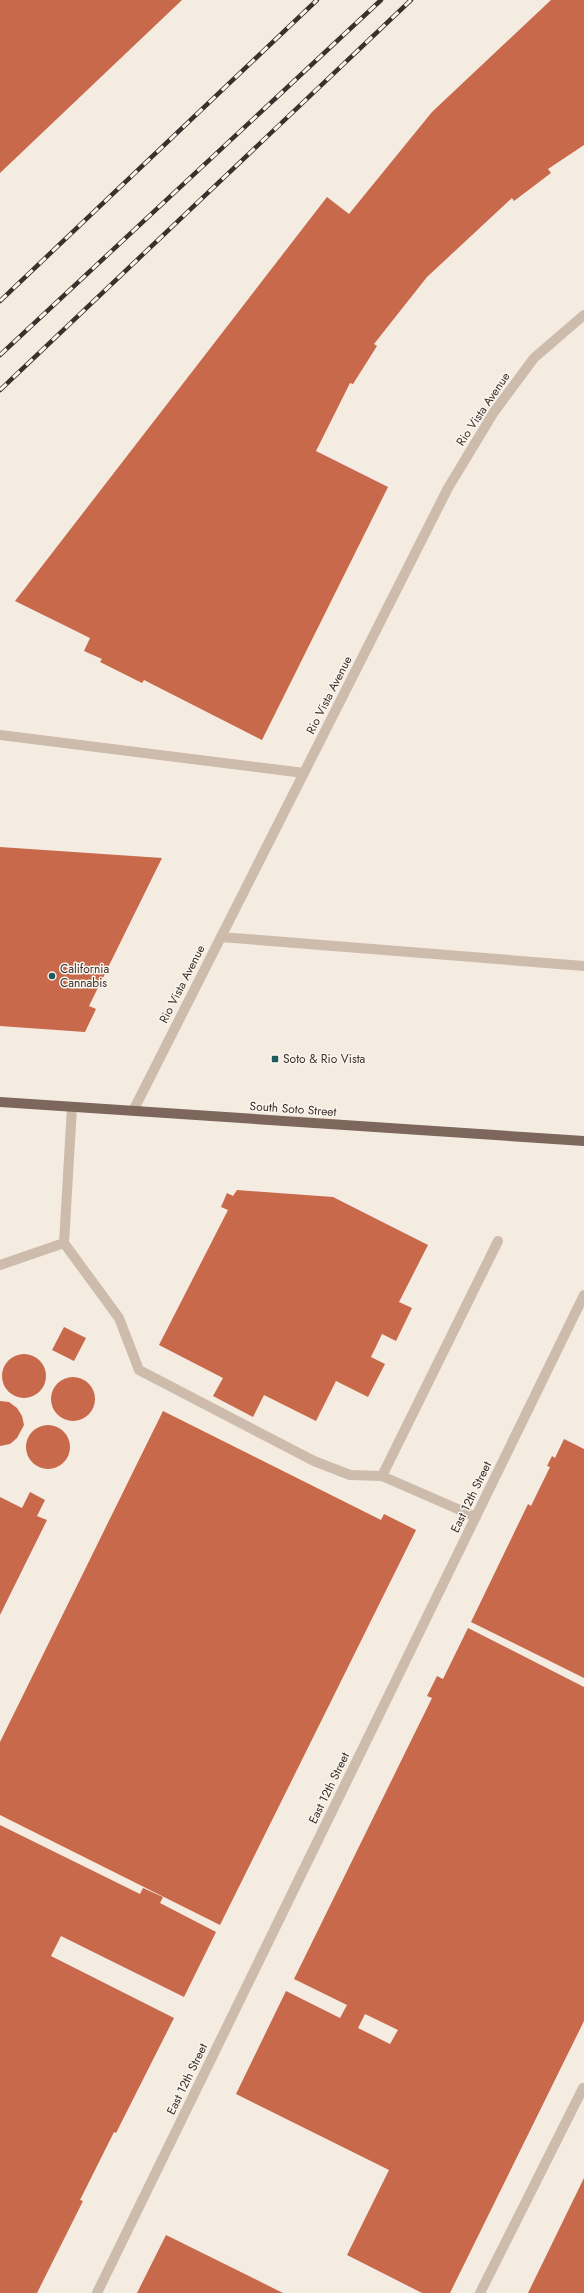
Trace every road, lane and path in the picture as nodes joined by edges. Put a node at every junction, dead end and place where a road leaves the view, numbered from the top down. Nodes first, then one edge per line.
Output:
1 (584, 315) edge
2 (0, 735) edge
3 (304, 773) junction
4 (221, 937) junction
5 (584, 966) edge
6 (0, 1102) edge
7 (72, 1107) junction
8 (133, 1111) junction
9 (584, 1141) edge
10 (498, 1241) dead end
11 (64, 1243) junction
12 (0, 1265) edge
13 (584, 1295) edge
14 (382, 1476) junction
15 (476, 1517) junction
16 (583, 2088) dead end
17 (97, 2293) edge
18 (480, 2293) edge

1 - 3 street, Rio Vista Avenue
2 - 3 street
3 - 4 street, Rio Vista Avenue
4 - 5 street
4 - 8 street, Rio Vista Avenue
6 - 7 main road, South Soto Street
7 - 8 main road, South Soto Street
7 - 11 street
8 - 9 main road, South Soto Street
10 - 14 street
11 - 12 street
11 - 14 street
13 - 15 street, East 12th Street
14 - 15 street
15 - 17 street, East 12th Street
16 - 18 street

